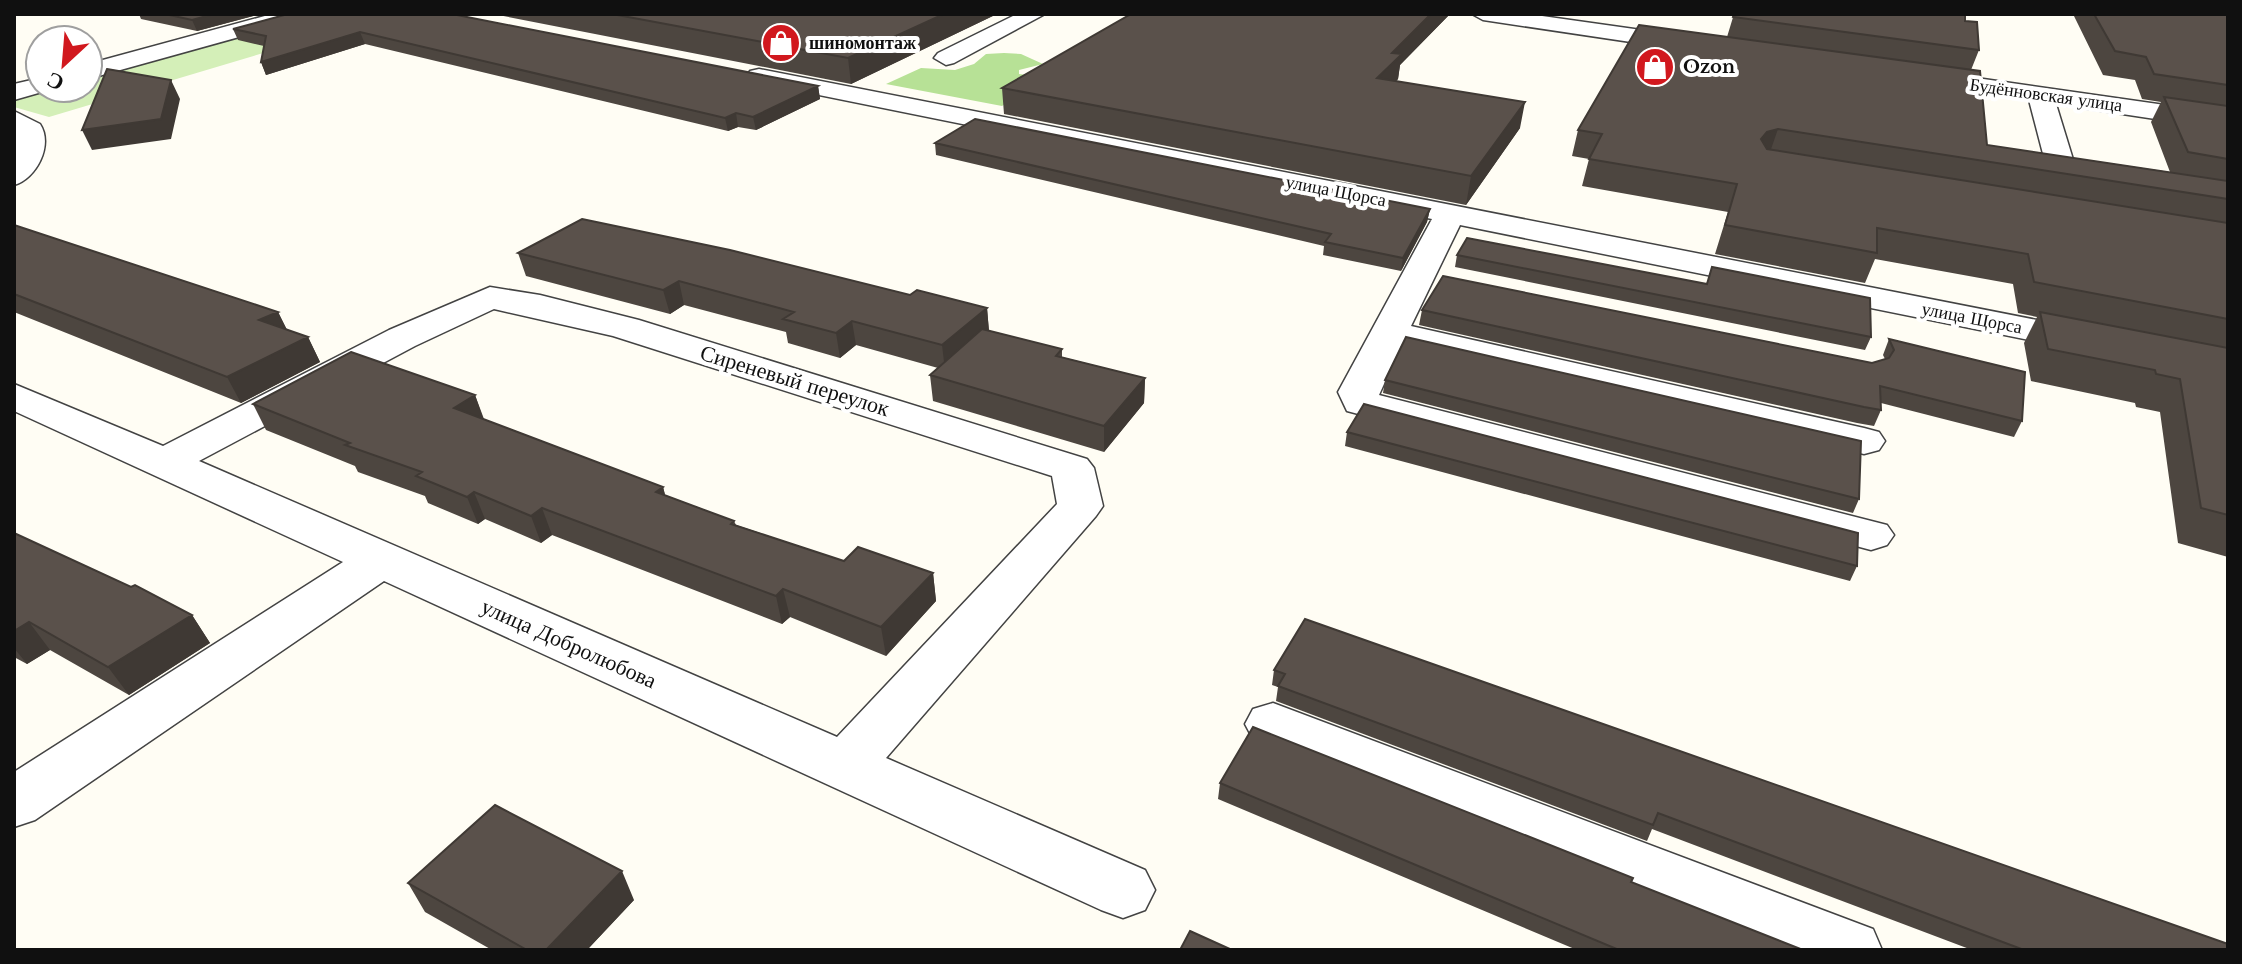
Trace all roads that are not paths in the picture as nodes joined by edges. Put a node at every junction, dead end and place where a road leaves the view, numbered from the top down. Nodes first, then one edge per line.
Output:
1 (296, 14) edge
2 (1034, 14) edge
3 (1483, 14) edge
4 (1658, 14) edge
5 (1646, 37) junction
6 (1708, 46) edge
7 (946, 58) dead end
8 (104, 68) edge
9 (738, 72) edge
10 (1898, 74) edge
11 (2040, 95) junction
12 (14, 119) edge
13 (2228, 122) edge
14 (14, 176) edge
15 (2123, 183) edge
16 (1451, 213) junction
17 (1389, 332) junction
18 (2119, 348) edge
19 (14, 396) edge
20 (1864, 441) edge
21 (165, 462) junction
22 (1871, 535) dead end
23 (382, 559) junction
24 (1273, 724) dead end
25 (845, 766) junction
26 (14, 803) edge
27 (1123, 890) dead end
28 (1849, 950) edge

1 - 8 street
2 - 7 street
3 - 5 street
4 - 5 street
5 - 6 street
9 - 16 street, улица Щорса
10 - 11 street, Будённовская улица
11 - 13 street, Будённовская улица
11 - 15 street
12 - 14 street
16 - 17 street
16 - 18 street, улица Щорса
17 - 20 street
17 - 22 street
19 - 21 street, улица Добролюбова
21 - 23 street, улица Добролюбова
21 - 25 street, Сиреневый переулок
23 - 25 street, улица Добролюбова
23 - 26 street
24 - 28 street
25 - 27 street, улица Добролюбова

